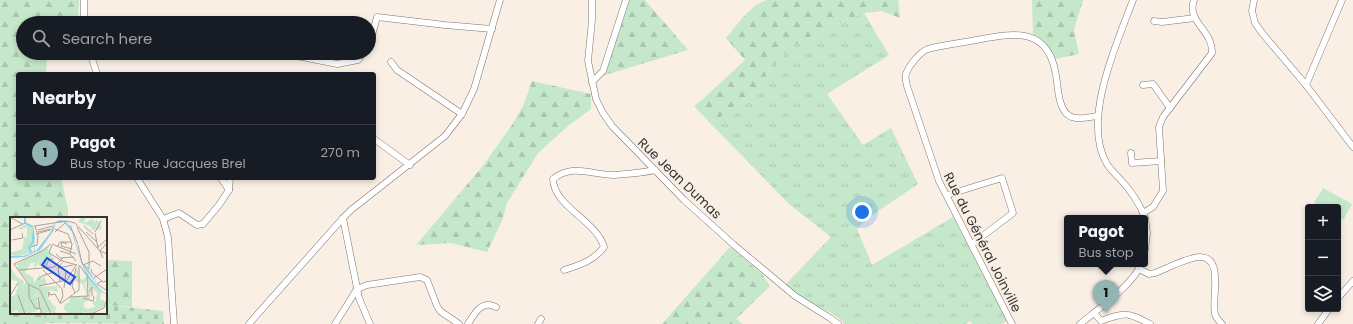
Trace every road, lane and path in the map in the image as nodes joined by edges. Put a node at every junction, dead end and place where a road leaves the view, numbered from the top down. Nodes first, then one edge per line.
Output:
1 (84, 0) edge
2 (500, 0) edge
3 (592, 0) edge
4 (626, 0) edge
5 (1133, 0) edge
6 (1194, 0) edge
7 (1254, 0) edge
8 (1342, 0) edge
9 (84, 16) edge
10 (1195, 18) junction
11 (376, 21) edge
12 (1154, 21) dead end
13 (492, 29) junction
14 (92, 60) edge
15 (317, 60) edge
16 (358, 60) edge
17 (391, 62) dead end
18 (96, 72) edge
19 (592, 82) junction
20 (1143, 85) dead end
21 (1306, 85) junction
22 (1170, 108) junction
23 (462, 114) junction
24 (1098, 116) junction
25 (376, 140) edge
26 (1353, 147) edge
27 (1131, 153) dead end
28 (1162, 161) junction
29 (410, 164) junction
30 (655, 170) junction
31 (138, 180) edge
32 (222, 180) edge
33 (230, 180) edge
34 (229, 190) junction
35 (947, 195) junction
36 (1144, 215) edge
37 (1145, 215) edge
38 (343, 218) junction
39 (163, 219) junction
40 (972, 244) junction
41 (1140, 267) edge
42 (564, 270) dead end
43 (1353, 281) edge
44 (357, 289) junction
45 (1341, 295) edge
46 (496, 307) dead end
47 (1327, 312) edge
48 (1094, 313) junction
49 (174, 324) edge
50 (249, 324) edge
51 (335, 324) edge
52 (370, 324) edge
53 (459, 324) edge
54 (468, 324) edge
55 (838, 324) edge
56 (1012, 324) edge
57 (1080, 324) edge
58 (1150, 324) edge
59 (1222, 324) edge
60 (1318, 324) edge

1 - 9 street
2 - 13 street
3 - 19 street, Rue Jean Dumas
4 - 19 street
5 - 24 street
6 - 10 street
7 - 21 street
8 - 21 street
10 - 12 street
10 - 22 street
11 - 13 street
13 - 23 street
14 - 18 street
15 - 16 street
17 - 23 street
19 - 30 street, Rue Jean Dumas
20 - 22 street
21 - 26 street
22 - 28 street
23 - 29 street
24 - 35 street, Rue du Général Joinville
24 - 36 street
25 - 29 street
27 - 28 street
28 - 37 street
29 - 38 street
30 - 42 street
30 - 55 street, Rue Jean Dumas
31 - 39 street
32 - 34 street
33 - 34 street
34 - 39 street
35 - 40 street, Rue du Général Joinville
35 - 40 street
38 - 44 street
38 - 50 street
39 - 49 street
40 - 56 street, Rue du Général Joinville
41 - 48 street
41 - 59 street
43 - 45 street
44 - 51 street
44 - 52 street
44 - 53 street
46 - 54 street
47 - 60 street
48 - 57 street
48 - 58 street

